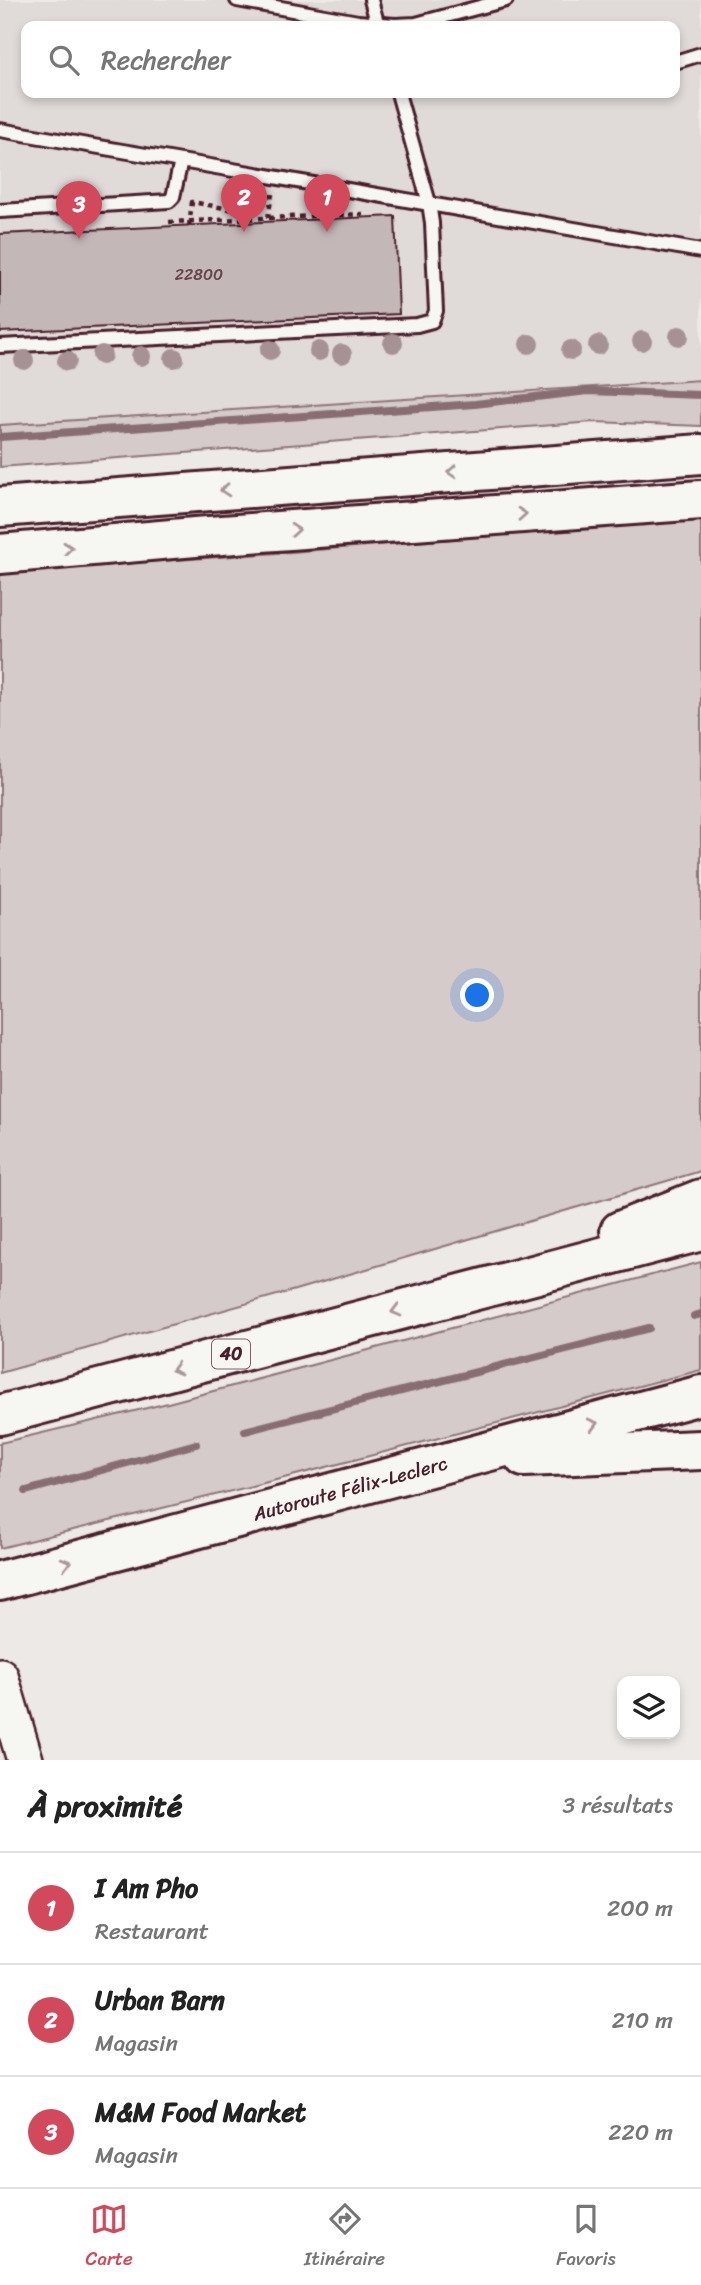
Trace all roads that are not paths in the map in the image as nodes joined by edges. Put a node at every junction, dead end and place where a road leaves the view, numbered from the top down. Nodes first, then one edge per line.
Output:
1 (237, 0) edge
2 (371, 0) edge
3 (506, 0) edge
4 (353, 21) edge
5 (379, 21) edge
6 (427, 21) edge
7 (701, 54) edge
8 (680, 60) edge
9 (399, 98) edge
10 (0, 130) edge
11 (181, 161) junction
12 (429, 204) junction
13 (0, 211) edge
14 (701, 251) edge
15 (0, 346) edge
16 (701, 454) edge
17 (701, 500) edge
18 (0, 507) edge
19 (0, 554) edge
20 (701, 1199) edge
21 (701, 1231) edge
22 (462, 1294) junction
23 (701, 1395) edge
24 (0, 1415) edge
25 (701, 1450) edge
26 (456, 1460) junction
27 (0, 1581) edge
28 (0, 1676) edge
29 (25, 1760) edge

1 - 4 lane
2 - 5 lane
3 - 6 lane
7 - 8 lane
9 - 12 lane
10 - 11 lane
11 - 12 lane
11 - 13 lane
12 - 14 lane
12 - 15 lane
16 -> 18 highway
19 -> 17 highway
20 - 22 highway
21 - 22 highway, 40
22 -> 24 highway, 40
26 -> 23 highway, Autoroute Félix-Leclerc
25 - 26 highway
27 -> 26 highway, Autoroute Félix-Leclerc
28 - 29 main road

